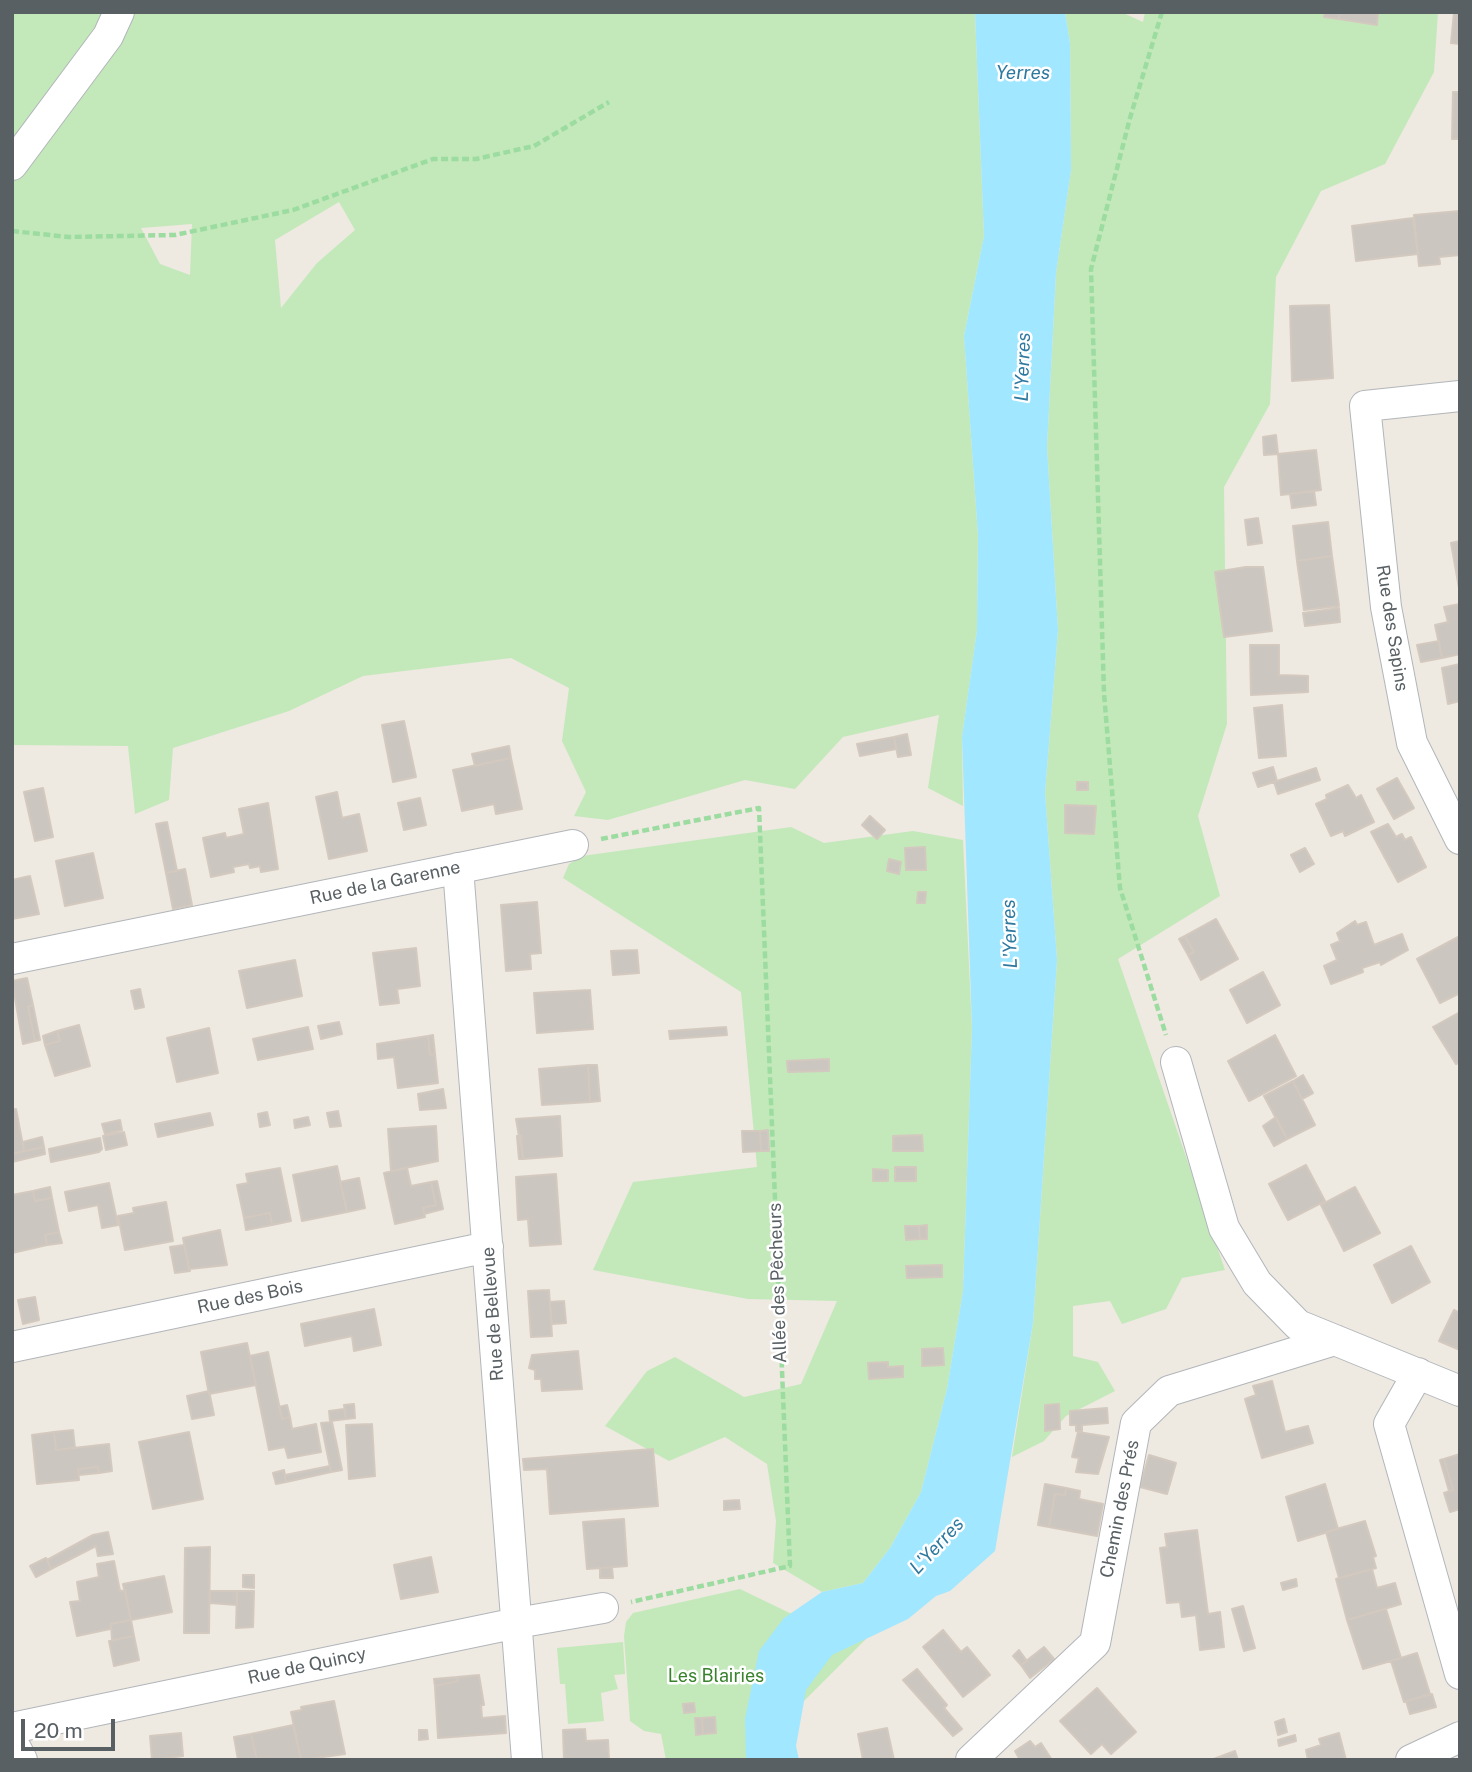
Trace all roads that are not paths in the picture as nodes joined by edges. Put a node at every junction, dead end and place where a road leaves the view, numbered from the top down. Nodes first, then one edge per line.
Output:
1 (119, 12) edge
2 (12, 165) edge
3 (1460, 396) edge
4 (1460, 839) edge
5 (573, 845) road end
6 (458, 868) junction
7 (12, 960) edge
8 (1176, 1062) road end
9 (488, 1247) junction
10 (1335, 1340) junction
11 (12, 1346) edge
12 (1418, 1373) junction
13 (1460, 1391) edge
14 (603, 1608) road end
15 (517, 1623) junction
16 (1460, 1674) edge
17 (12, 1728) edge
18 (1460, 1737) edge
19 (12, 1741) edge
20 (22, 1760) edge
21 (527, 1760) edge
22 (971, 1760) edge
23 (1411, 1760) edge

1 - 2 street
3 - 4 street, Rue des Sapins
5 - 6 street, Rue de la Garenne
6 - 7 street, Rue de la Garenne
6 - 9 street, Rue de Bellevue
8 - 10 street
9 - 11 street, Rue des Bois
9 - 15 street, Rue de Bellevue
10 - 12 street
10 - 22 street, Chemin des Prés
12 - 13 street
12 - 16 street
14 - 15 street, Rue de Quincy
15 - 17 street, Rue de Quincy
15 - 21 street, Rue de Bellevue
18 - 23 street
19 - 20 street

